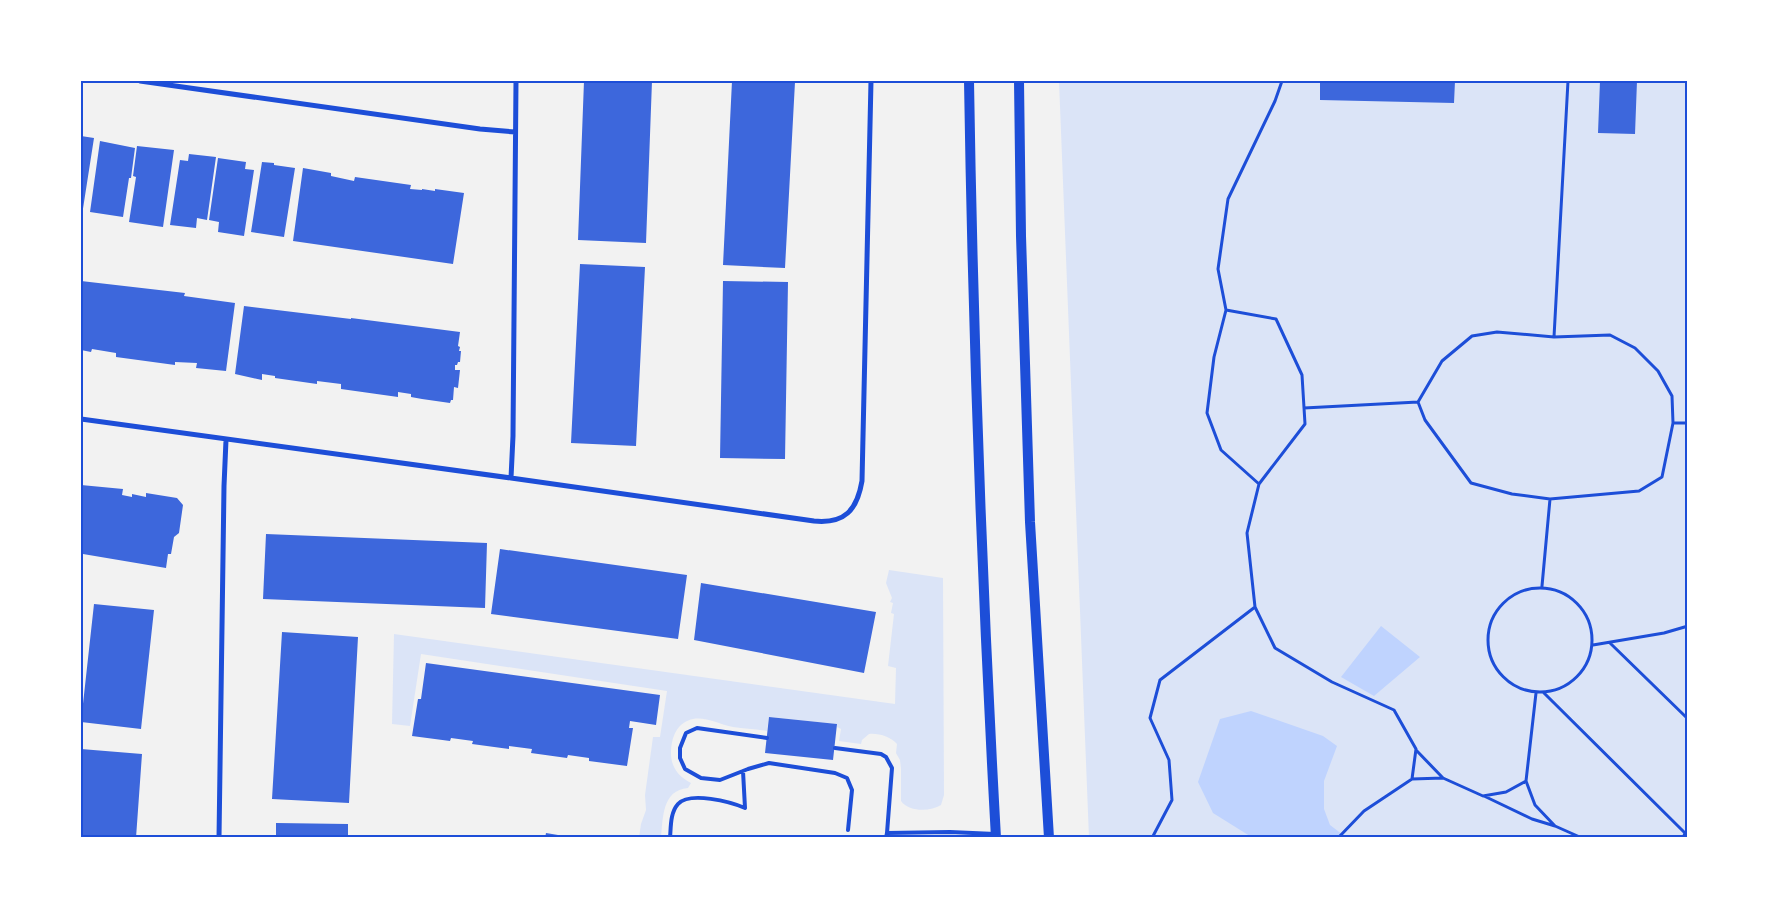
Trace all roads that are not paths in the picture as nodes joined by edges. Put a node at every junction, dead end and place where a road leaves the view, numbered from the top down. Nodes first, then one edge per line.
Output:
1 (140, 81) edge
2 (516, 81) edge
3 (871, 81) edge
4 (968, 81) edge
5 (1019, 81) edge
6 (515, 132) junction
7 (81, 419) edge
8 (226, 440) junction
9 (511, 478) junction
10 (767, 738) dead end
11 (835, 748) dead end
12 (743, 771) junction
13 (848, 830) dead end
14 (887, 836) edge
15 (996, 836) edge
16 (219, 838) edge
17 (670, 838) edge
18 (1049, 838) edge

1 - 6 street
2 - 6 street
3 - 9 street
4 - 15 main road
5 - 18 main road
6 - 9 street
7 - 8 street
8 - 9 street
8 - 16 street
10 - 12 lane
11 - 14 lane
12 - 13 lane
12 - 17 lane
14 - 15 lane

